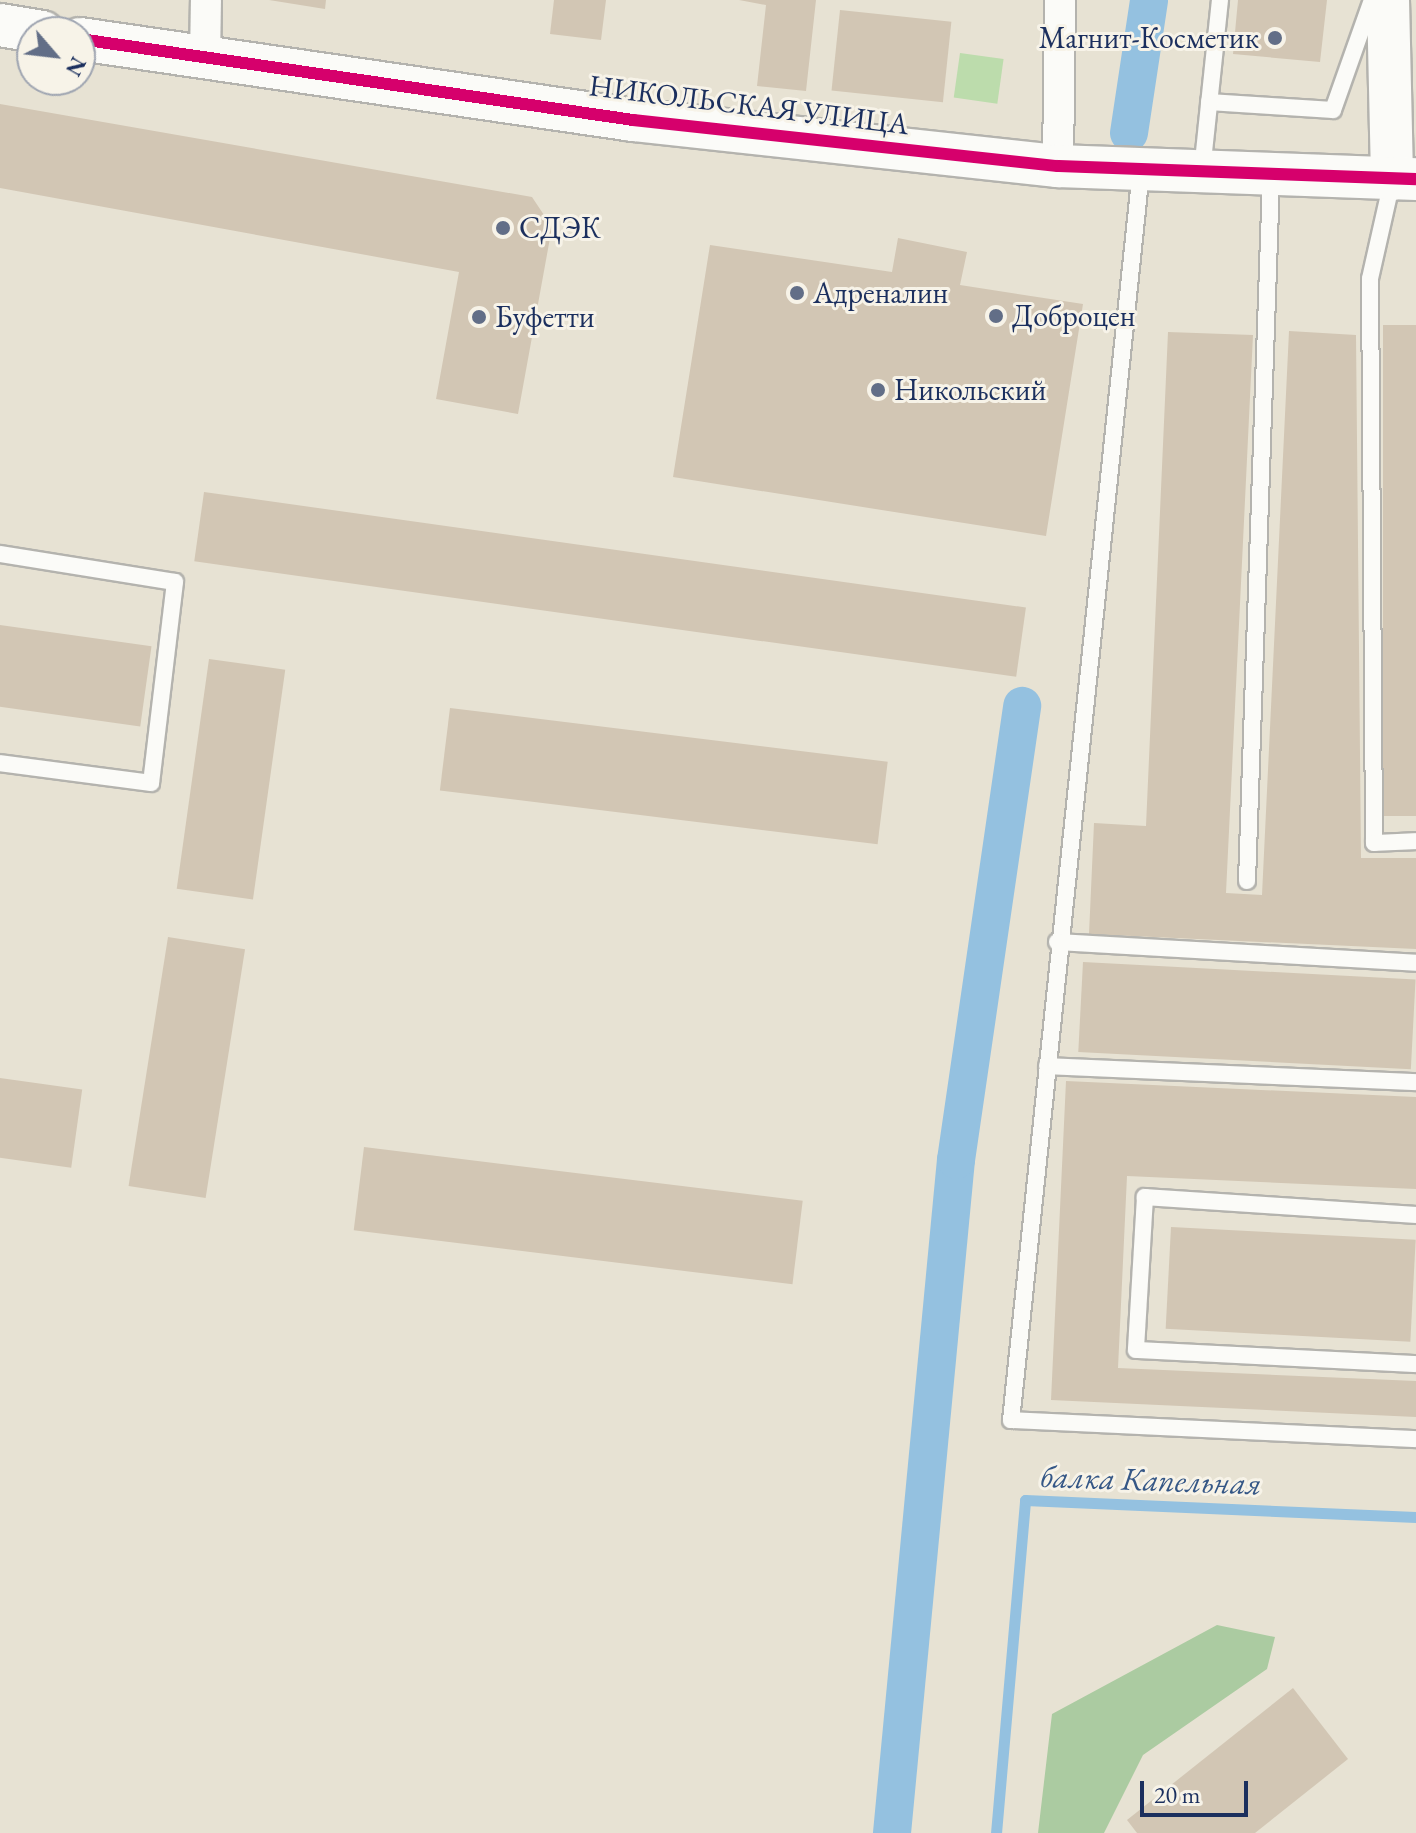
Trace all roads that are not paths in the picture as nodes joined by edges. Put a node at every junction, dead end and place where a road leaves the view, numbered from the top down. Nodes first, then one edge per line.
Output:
1 (206, 0) edge
2 (1060, 0) edge
3 (1220, 0) edge
4 (1372, 0) edge
5 (1388, 0) edge
6 (96, 42) edge
7 (205, 61) junction
8 (1209, 102) junction
9 (1058, 166) junction
10 (1141, 170) junction
11 (1202, 173) junction
12 (1271, 178) junction
13 (1404, 179) edge
14 (0, 554) edge
15 (0, 763) edge
16 (1416, 841) edge
17 (1247, 881) dead end
18 (1057, 942) junction
19 (1416, 963) edge
20 (1047, 1066) junction
21 (1416, 1082) edge
22 (1416, 1215) edge
23 (1416, 1364) edge
24 (1416, 1439) edge

1 - 7 street
2 - 9 street
3 - 8 lane
4 - 8 lane
5 - 13 street
6 - 7 street, НИКОЛЬСКАЯ УЛИЦА
7 - 9 street, НИКОЛЬСКАЯ УЛИЦА
8 - 11 lane
9 - 10 street, НИКОЛЬСКАЯ УЛИЦА
10 - 11 street, НИКОЛЬСКАЯ УЛИЦА
10 - 18 lane
11 - 12 street, НИКОЛЬСКАЯ УЛИЦА
12 - 13 street, НИКОЛЬСКАЯ УЛИЦА
12 - 17 lane
13 - 16 lane
14 - 15 lane
18 - 19 lane
18 - 20 lane
20 - 21 lane
20 - 24 lane
22 - 23 lane

